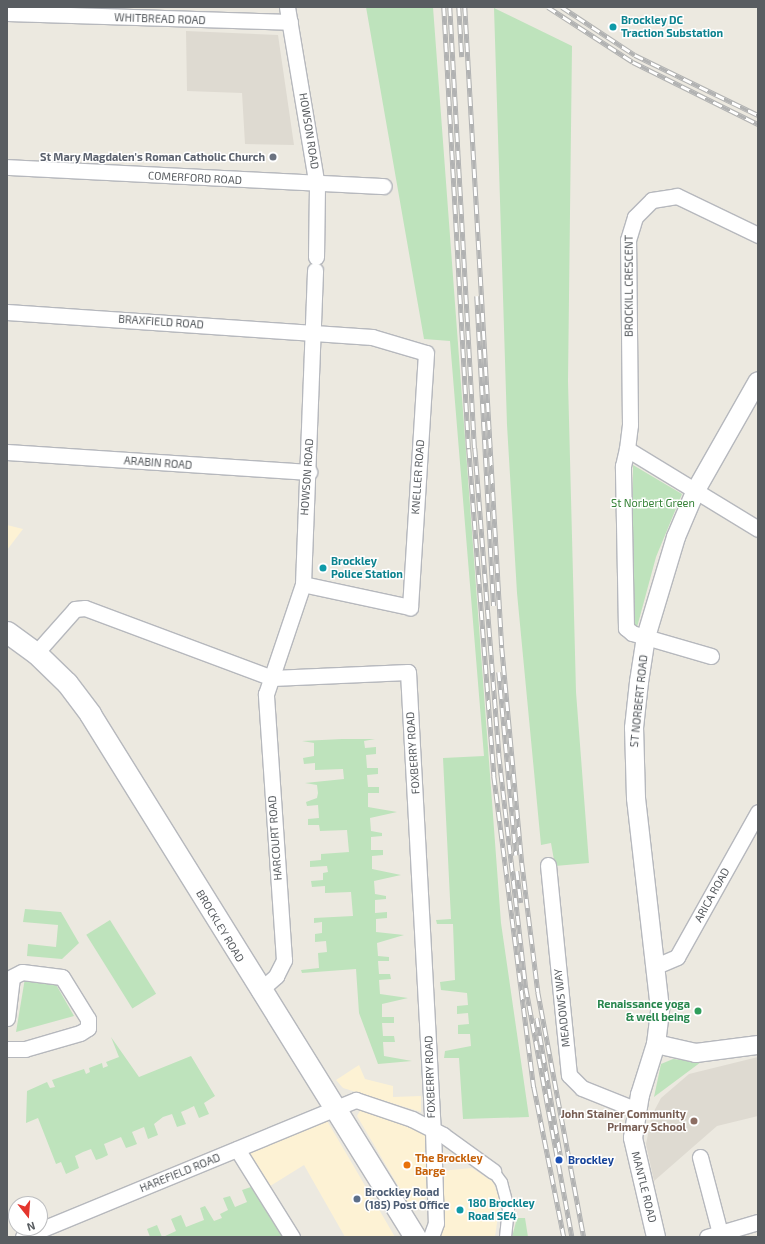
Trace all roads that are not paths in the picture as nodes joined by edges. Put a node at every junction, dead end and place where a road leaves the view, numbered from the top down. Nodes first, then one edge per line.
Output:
1 (7, 13) edge
2 (288, 14) edge
3 (7, 167) edge
4 (317, 186) junction
5 (384, 186) dead end
6 (758, 235) edge
7 (7, 312) edge
8 (314, 333) junction
9 (758, 382) edge
10 (627, 449) junction
11 (7, 452) edge
12 (308, 472) junction
13 (696, 490) junction
14 (758, 529) edge
15 (304, 584) junction
16 (7, 632) edge
17 (646, 637) junction
18 (36, 653) junction
19 (711, 656) dead end
20 (272, 678) junction
21 (758, 812) edge
22 (548, 865) dead end
23 (656, 966) junction
24 (259, 991) junction
25 (7, 1018) edge
26 (656, 1044) junction
27 (758, 1045) edge
28 (7, 1049) edge
29 (336, 1108) junction
30 (637, 1110) junction
31 (432, 1130) junction
32 (237, 1149) junction
33 (700, 1157) dead end
34 (493, 1171) joint
35 (758, 1222) edge
36 (713, 1235) edge
37 (24, 1237) edge
38 (292, 1237) edge
39 (415, 1237) edge
40 (431, 1237) edge
41 (504, 1237) edge
42 (656, 1237) edge

1 - 2 street, WHITBREAD ROAD
2 - 4 street, HOWSON ROAD
3 - 4 street, COMERFORD ROAD
4 - 5 street, COMERFORD ROAD
4 - 8 street, HOWSON ROAD
6 - 10 street, BROCKILL CRESCENT
7 - 8 street, BRAXFIELD ROAD
8 - 12 street, HOWSON ROAD
8 - 15 street, KNELLER ROAD
9 - 13 street, ST NORBERT ROAD
10 - 13 street
10 - 17 street
11 - 12 street, ARABIN ROAD
12 - 15 street, HOWSON ROAD
13 - 14 street
13 - 17 street, ST NORBERT ROAD
15 - 20 street, HOWSON ROAD
16 - 18 main road, BROCKLEY ROAD
17 - 19 street
17 - 23 street, ST NORBERT ROAD
18 - 20 street, FOXBERRY ROAD
18 - 24 main road, BROCKLEY ROAD
20 - 24 street, HARCOURT ROAD
20 - 31 street, FOXBERRY ROAD
21 - 23 street, ARICA ROAD
22 - 30 street, MEADOWS WAY
23 - 26 street, ST NORBERT ROAD
24 - 29 main road, BROCKLEY ROAD
25 - 28 street
26 - 27 street
26 - 30 street, MANTLE ROAD
29 - 31 street, HAREFIELD ROAD
29 - 32 street, HAREFIELD ROAD
29 - 39 main road, BROCKLEY ROAD
30 - 42 street, MANTLE ROAD
31 - 34 street, HAREFIELD ROAD
31 - 40 street, FOXBERRY ROAD
32 - 37 street, HAREFIELD ROAD
32 - 38 street
33 - 36 street
34 - 41 street
35 - 36 street

